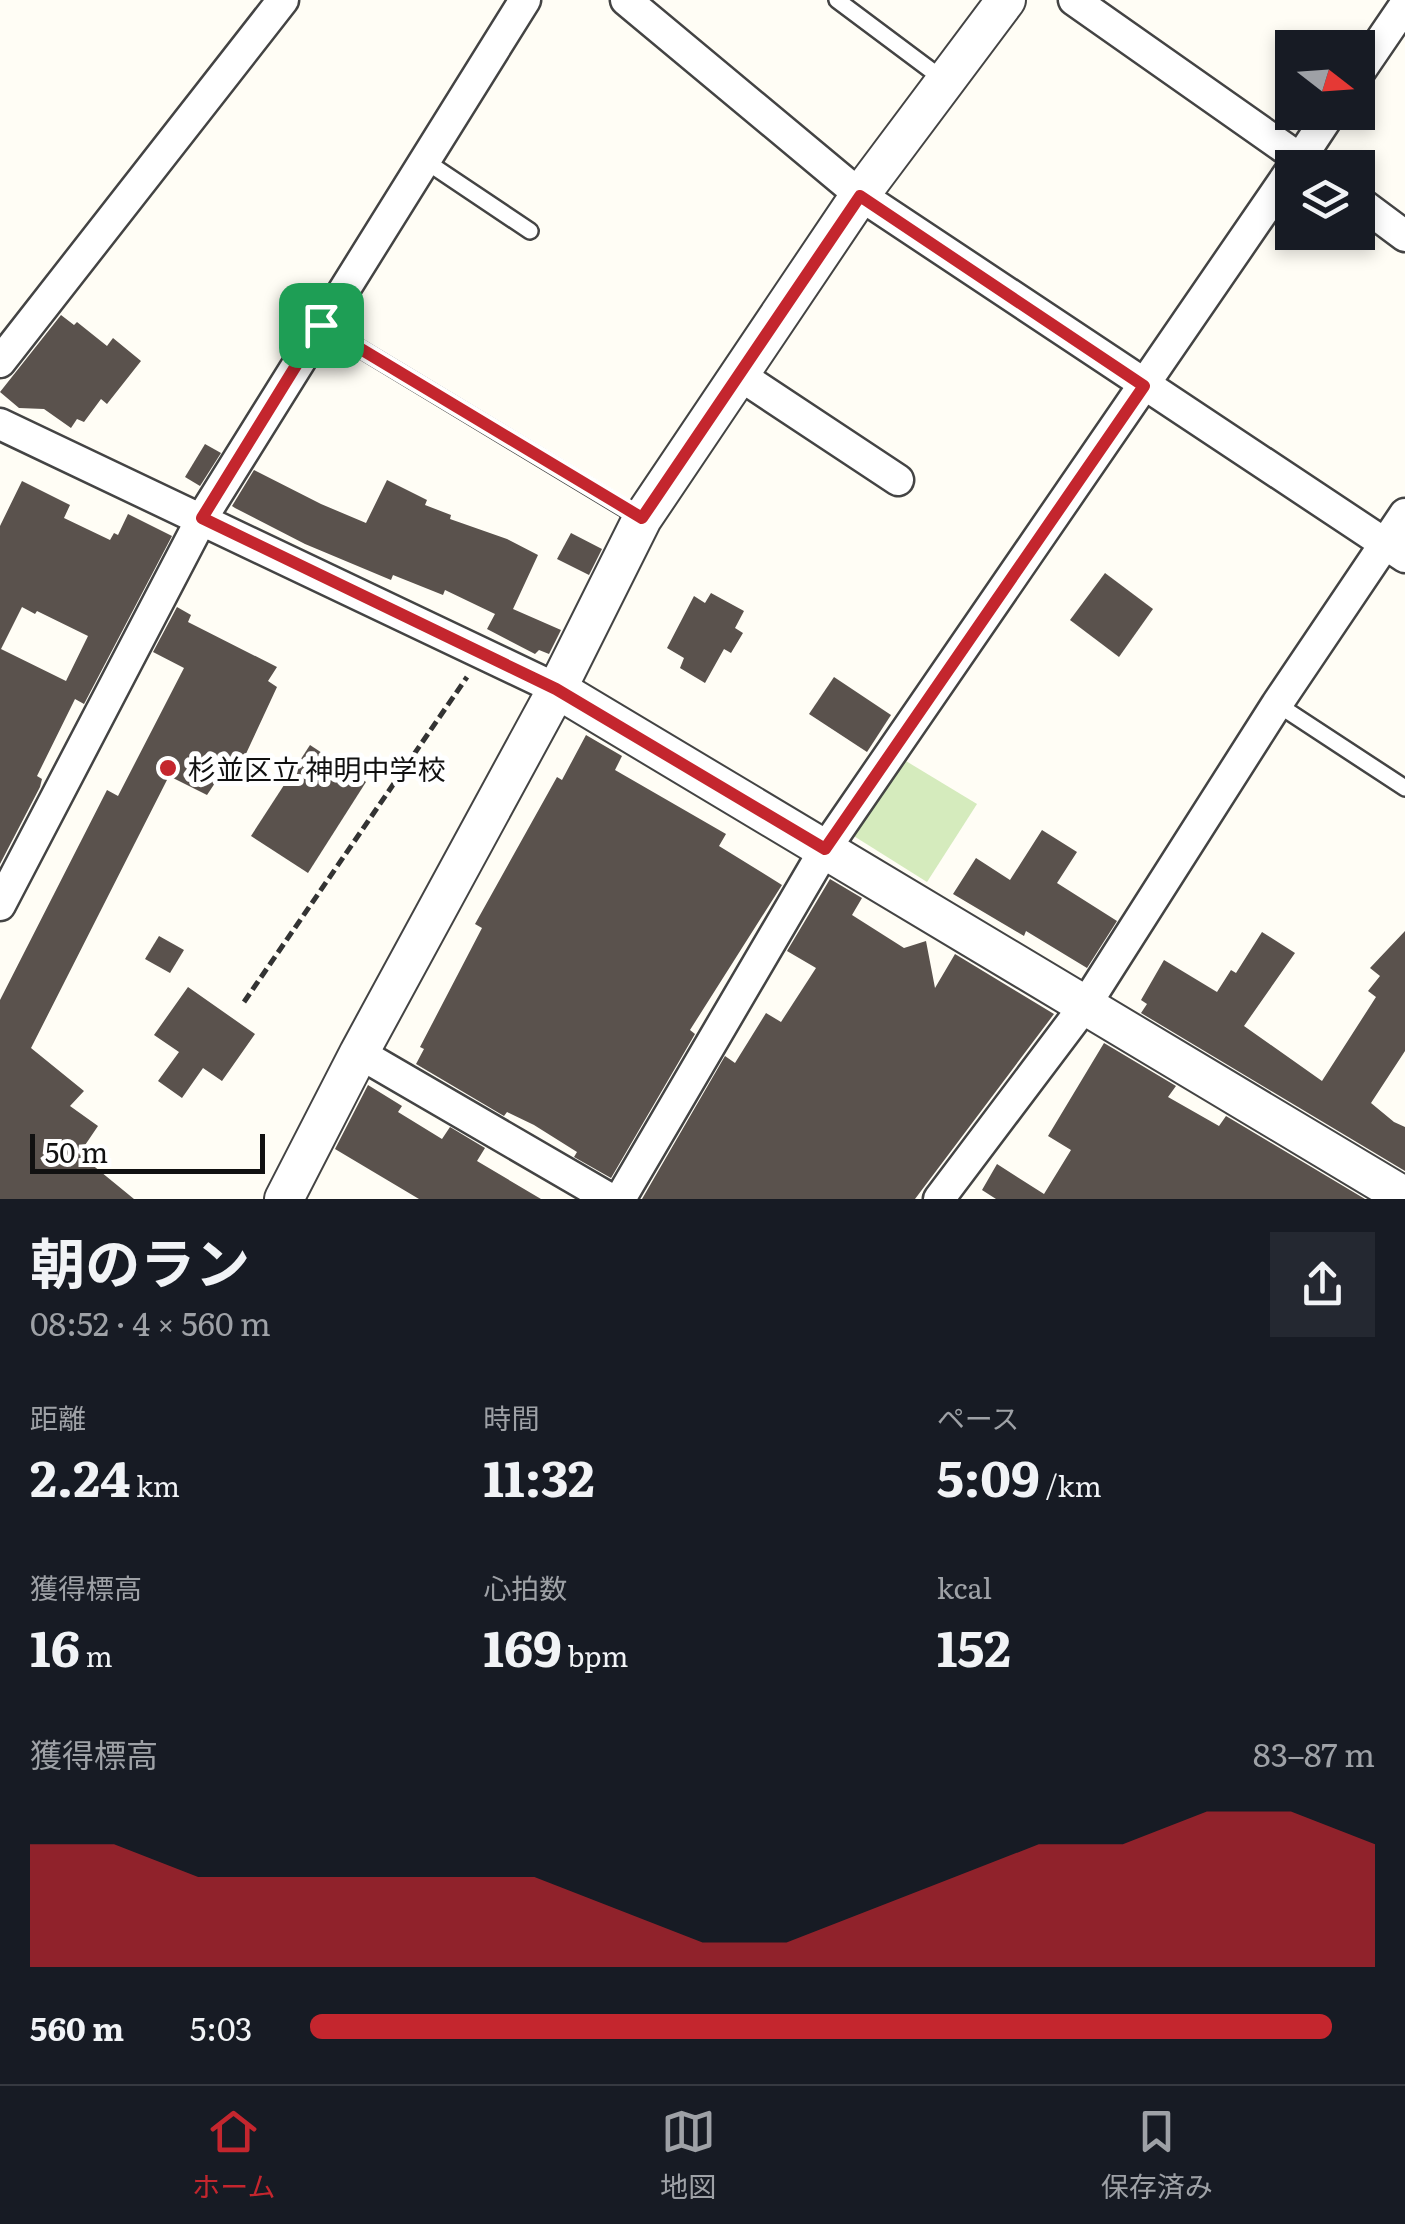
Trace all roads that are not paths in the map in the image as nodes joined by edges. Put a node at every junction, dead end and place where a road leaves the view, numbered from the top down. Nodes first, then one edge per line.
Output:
1 (284, 0) edge
2 (525, 0) edge
3 (626, 0) edge
4 (837, 0) edge
5 (1006, 0) edge
6 (1074, 0) edge
7 (1405, 5) edge
8 (1375, 49) edge
9 (944, 80) junction
10 (1278, 150) edge
11 (424, 160) junction
12 (860, 196) junction
13 (1275, 201) edge
14 (1375, 214) edge
15 (530, 231) dead end
16 (1405, 236) edge
17 (321, 325) junction
18 (0, 362) edge
19 (738, 374) junction
20 (1144, 386) junction
21 (0, 424) edge
22 (898, 480) dead end
23 (1405, 514) edge
24 (202, 518) junction
25 (642, 518) junction
26 (1394, 549) edge
27 (556, 689) junction
28 (1278, 704) junction
29 (1405, 788) edge
30 (825, 849) junction
31 (3, 891) edge
32 (1086, 1004) junction
33 (359, 1053) junction
34 (1405, 1196) edge
35 (284, 1199) edge
36 (610, 1199) edge
37 (620, 1199) edge
38 (939, 1199) edge

1 - 18 street
2 - 11 street
3 - 12 street
4 - 9 lane
5 - 9 street
6 - 10 street
7 - 8 street
9 - 12 street
11 - 15 lane
11 - 17 street
12 - 19 street
12 - 20 street
13 - 20 street
14 - 16 street
17 - 24 street
17 - 25 lane
19 - 22 street
19 - 25 street
20 - 26 street
20 - 30 street
21 - 24 street
23 - 26 street
24 - 27 street
24 - 31 street
25 - 27 street
26 - 28 street
27 - 30 street
27 - 33 street
28 - 29 lane
28 - 32 street
30 - 32 street
30 - 37 street
32 - 34 street
32 - 38 street
33 - 35 street
33 - 36 street

